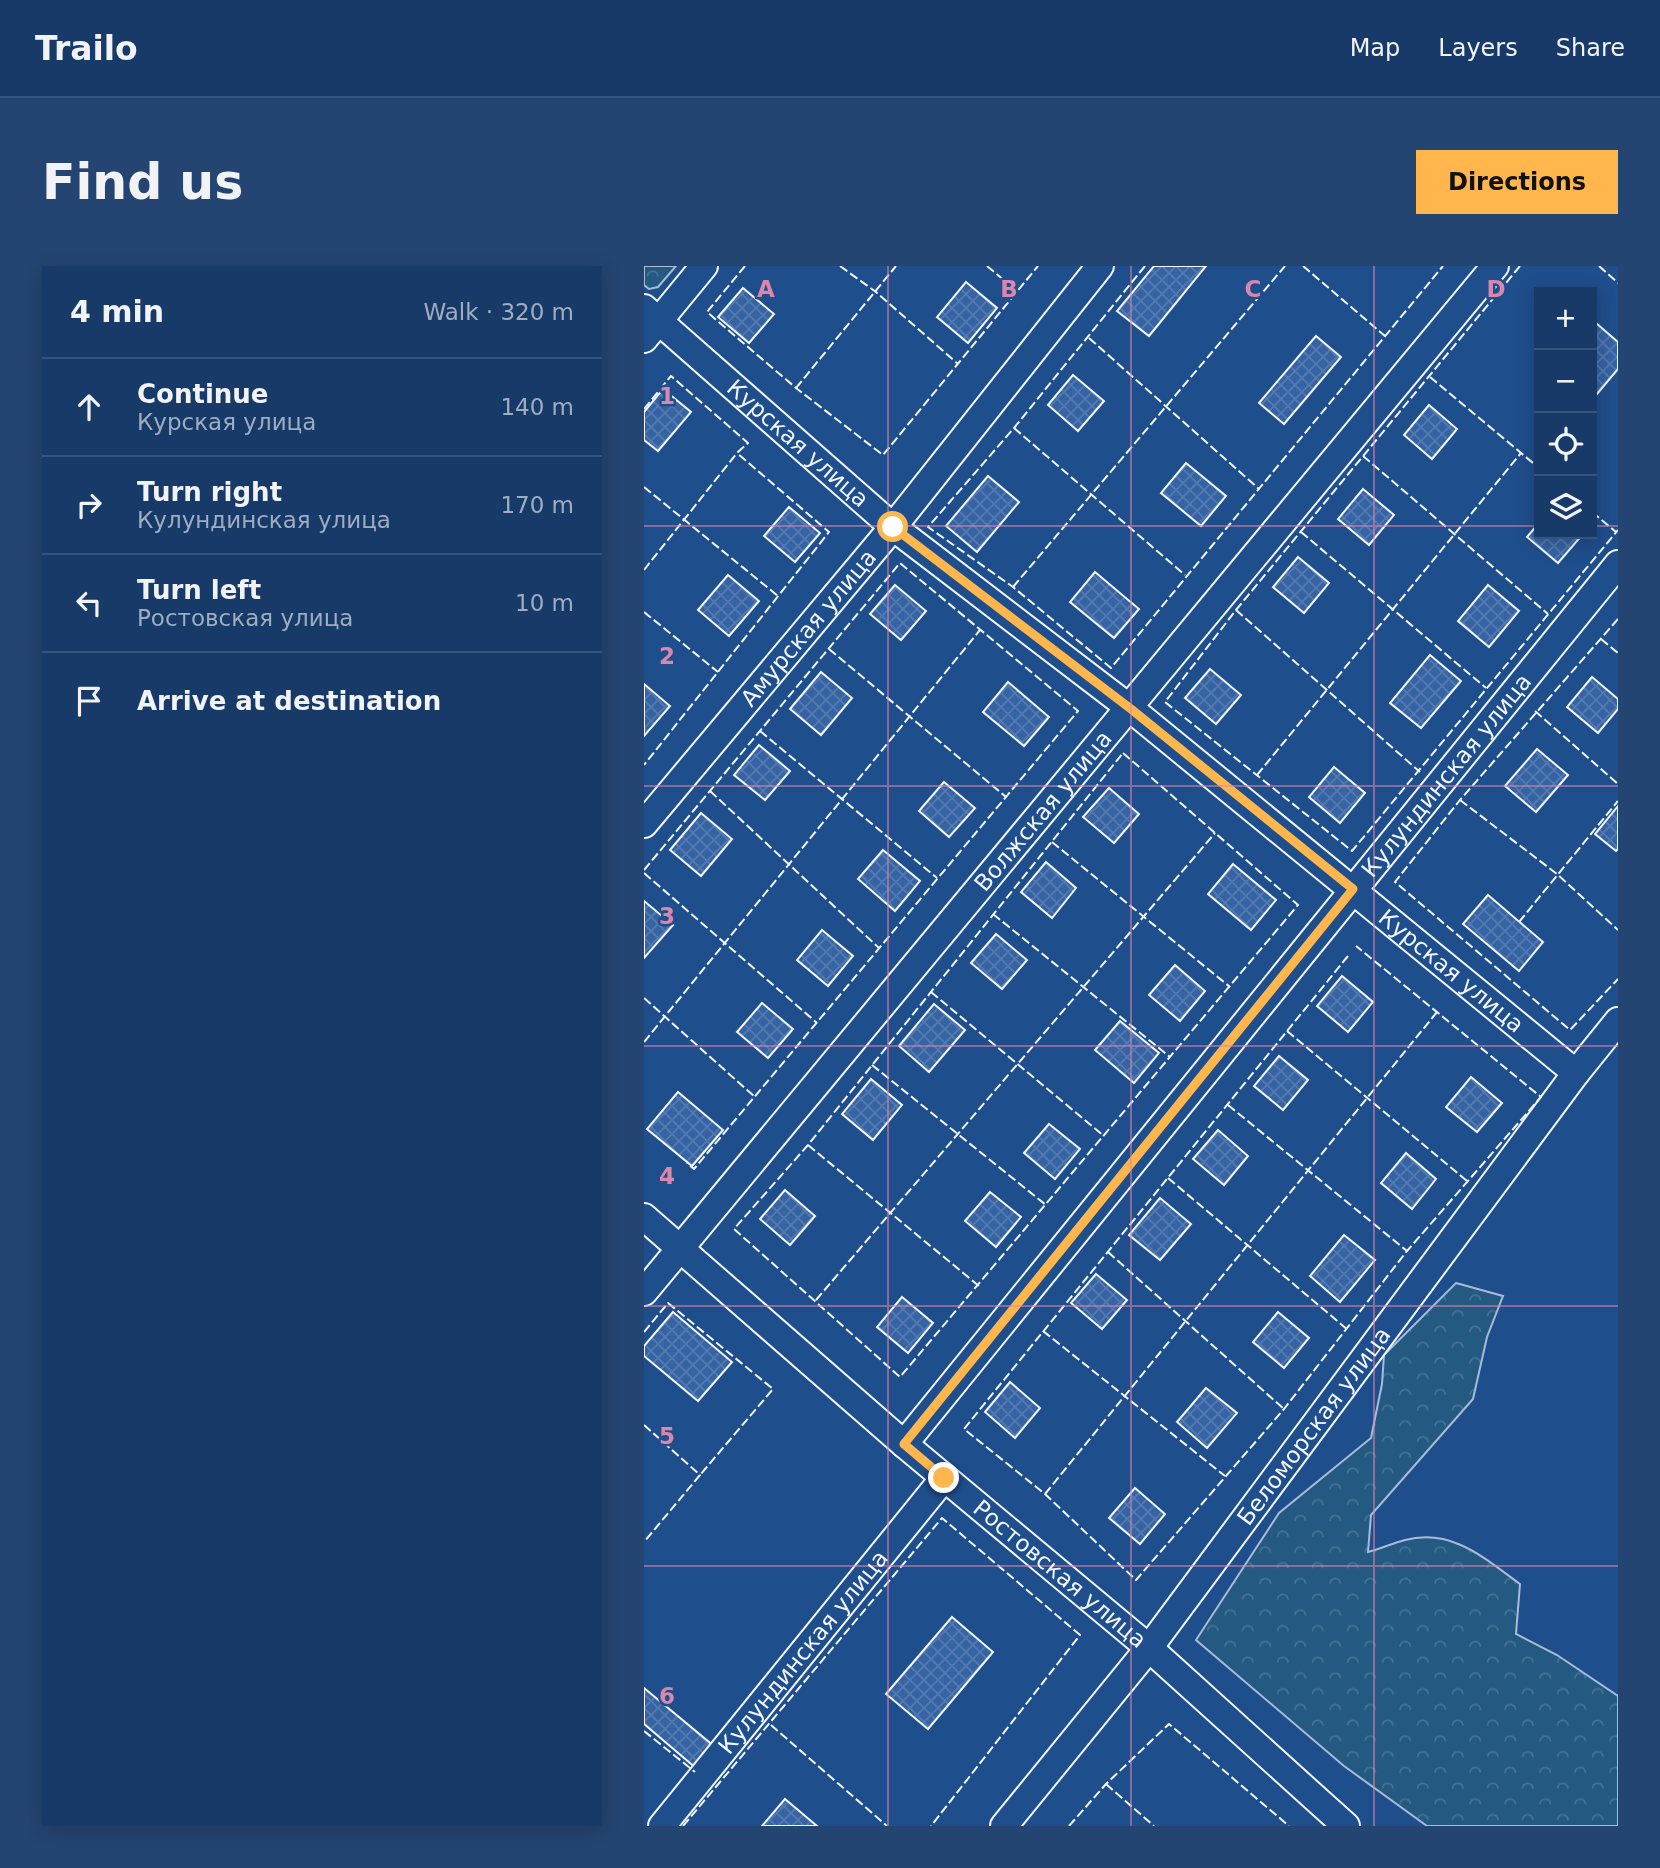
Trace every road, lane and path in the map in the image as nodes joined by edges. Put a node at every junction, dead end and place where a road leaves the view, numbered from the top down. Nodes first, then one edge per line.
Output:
1 (704, 266) edge
2 (1100, 266) edge
3 (1495, 266) edge
4 (649, 323) edge
5 (893, 527) junction
6 (1618, 564) edge
7 (1131, 709) junction
8 (644, 824) edge
9 (1353, 889) junction
10 (1618, 1021) edge
11 (1576, 1073) junction
12 (644, 1217) edge
13 (681, 1248) junction
14 (644, 1292) edge
15 (904, 1444) junction
16 (944, 1478) junction
17 (1149, 1648) junction
18 (663, 1826) edge
19 (1004, 1826) edge
20 (1346, 1826) edge

1 - 4 street
2 - 5 street, Амурская улица
3 - 7 street, Волжская улица
4 - 5 street, Курская улица
5 - 7 street, Курская улица
5 - 8 street, Амурская улица
6 - 9 street, Кулундинская улица
7 - 9 street, Курская улица
7 - 13 street, Волжская улица
9 - 11 street, Курская улица
9 - 15 street, Кулундинская улица
10 - 11 street, Беломорская улица
11 - 17 street, Беломорская улица
12 - 13 street, Ростовская улица
13 - 14 street, Волжская улица
13 - 15 street, Ростовская улица
15 - 16 street, Ростовская улица
16 - 17 street, Ростовская улица
16 - 18 street, Кулундинская улица
17 - 19 street, Беломорская улица
17 - 20 street, Ростовская улица

